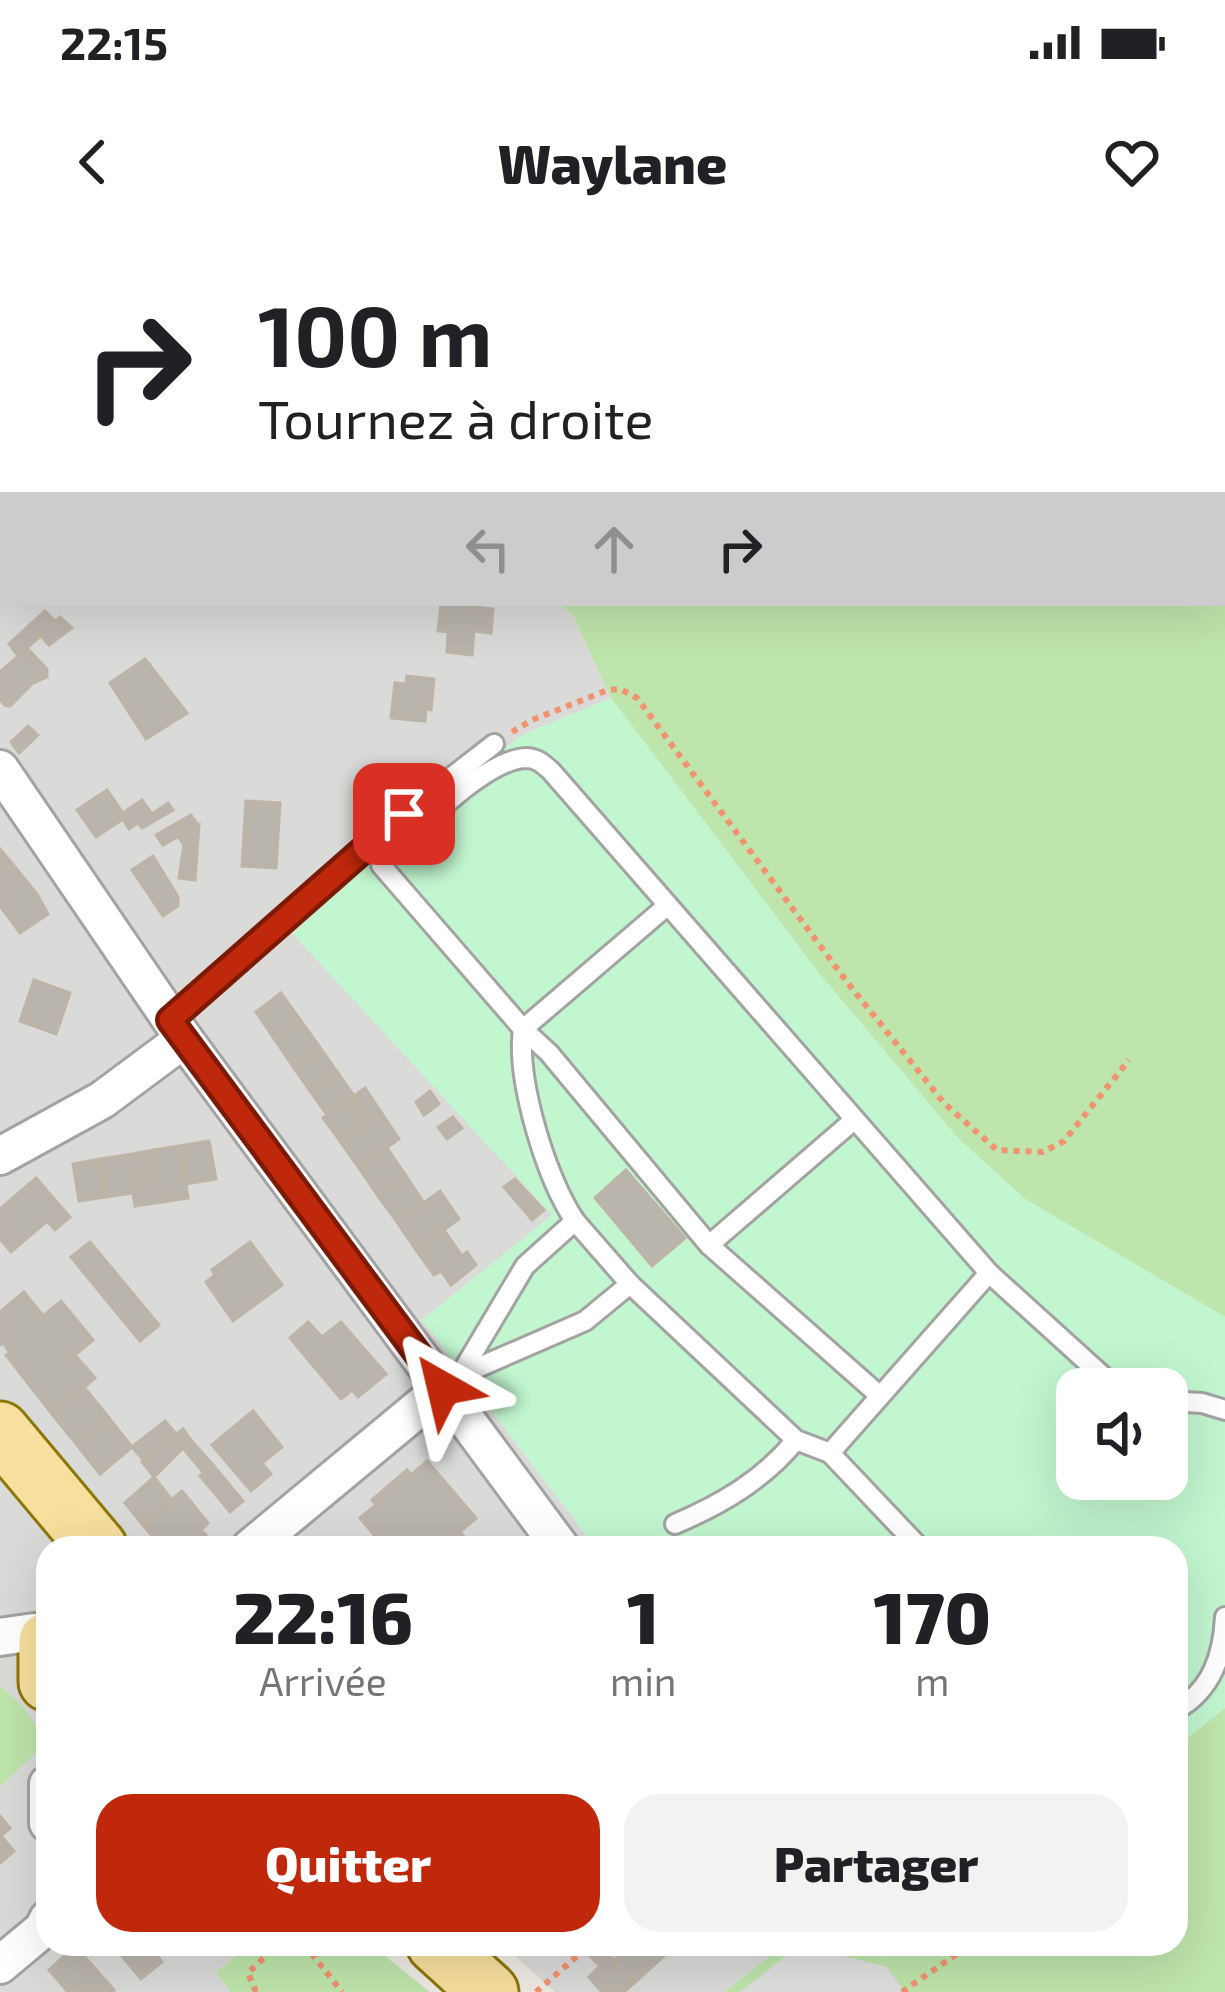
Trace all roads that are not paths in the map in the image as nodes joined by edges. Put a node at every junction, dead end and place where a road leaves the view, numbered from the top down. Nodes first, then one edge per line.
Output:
1 (494, 744) road end
2 (0, 769) edge
3 (668, 905) junction
4 (177, 1029) junction
5 (523, 1029) junction
6 (854, 1120) junction
7 (0, 1156) edge
8 (575, 1221) junction
9 (709, 1244) junction
10 (989, 1273) junction
11 (630, 1284) junction
12 (1094, 1368) edge
13 (452, 1381) junction
14 (880, 1396) junction
15 (1188, 1402) edge
16 (1225, 1410) edge
17 (0, 1431) edge
18 (796, 1440) junction
19 (830, 1453) junction
20 (0, 1470) edge
21 (675, 1524) dead end
22 (54, 1536) edge
23 (88, 1536) edge
24 (265, 1536) edge
25 (553, 1536) edge
26 (909, 1536) edge
27 (1225, 1617) edge
28 (36, 1632) edge
29 (0, 1637) edge
30 (1188, 1701) edge
31 (36, 1935) edge
32 (449, 1956) edge
33 (0, 1965) edge
34 (489, 1992) edge

1 - 4 lane
2 - 4 street
3 - 5 lane
3 - 5 lane
3 - 6 lane
4 - 7 street
4 - 13 street
5 - 8 lane
5 - 9 lane
6 - 9 lane
6 - 10 lane
8 - 11 lane
8 - 13 lane
9 - 14 lane
10 - 12 lane
10 - 14 lane
11 - 13 lane
11 - 18 lane
13 - 24 street
13 - 25 street
14 - 19 lane
15 - 16 lane
17 - 23 main road
18 - 19 lane
18 - 21 lane
19 - 26 lane
20 - 22 main road
27 - 30 lane
28 - 29 street
31 - 33 street
32 - 34 main road

